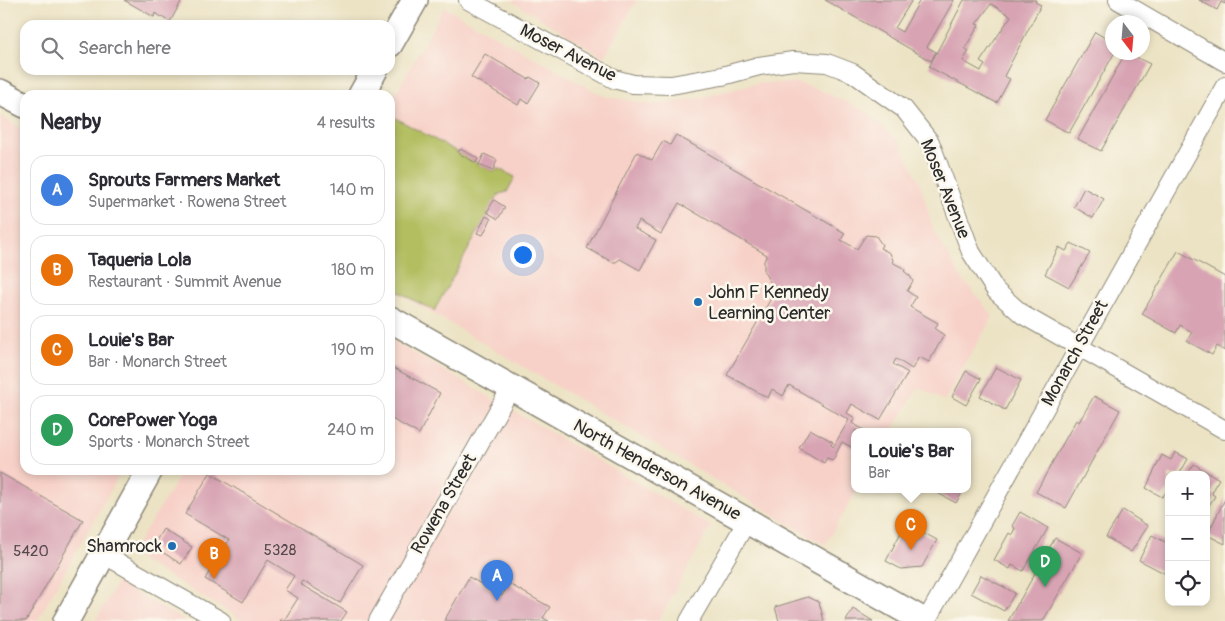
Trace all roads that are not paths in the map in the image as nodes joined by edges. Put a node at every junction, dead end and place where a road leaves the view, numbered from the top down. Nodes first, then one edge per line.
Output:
1 (415, 0) edge
2 (468, 0) edge
3 (1118, 0) edge
4 (395, 35) edge
5 (1225, 62) edge
6 (372, 75) edge
7 (1225, 86) edge
8 (364, 90) edge
9 (0, 92) edge
10 (20, 102) edge
11 (395, 322) edge
12 (1080, 345) junction
13 (511, 388) junction
14 (1225, 430) edge
15 (147, 475) edge
16 (747, 521) junction
17 (103, 554) junction
18 (66, 621) edge
19 (221, 621) edge
20 (378, 621) edge
21 (689, 621) edge
22 (925, 621) edge

1 - 4 street
2 - 12 street, Moser Avenue
3 - 5 street
6 - 8 street
7 - 12 street, Monarch Street
9 - 10 street
11 - 13 street, North Henderson Avenue
12 - 14 street, Moser Avenue
12 - 22 street, Monarch Street
13 - 16 street, North Henderson Avenue
13 - 20 street, Rowena Street
15 - 17 street
16 - 21 street
16 - 22 street, North Henderson Avenue
17 - 18 street
17 - 19 street

